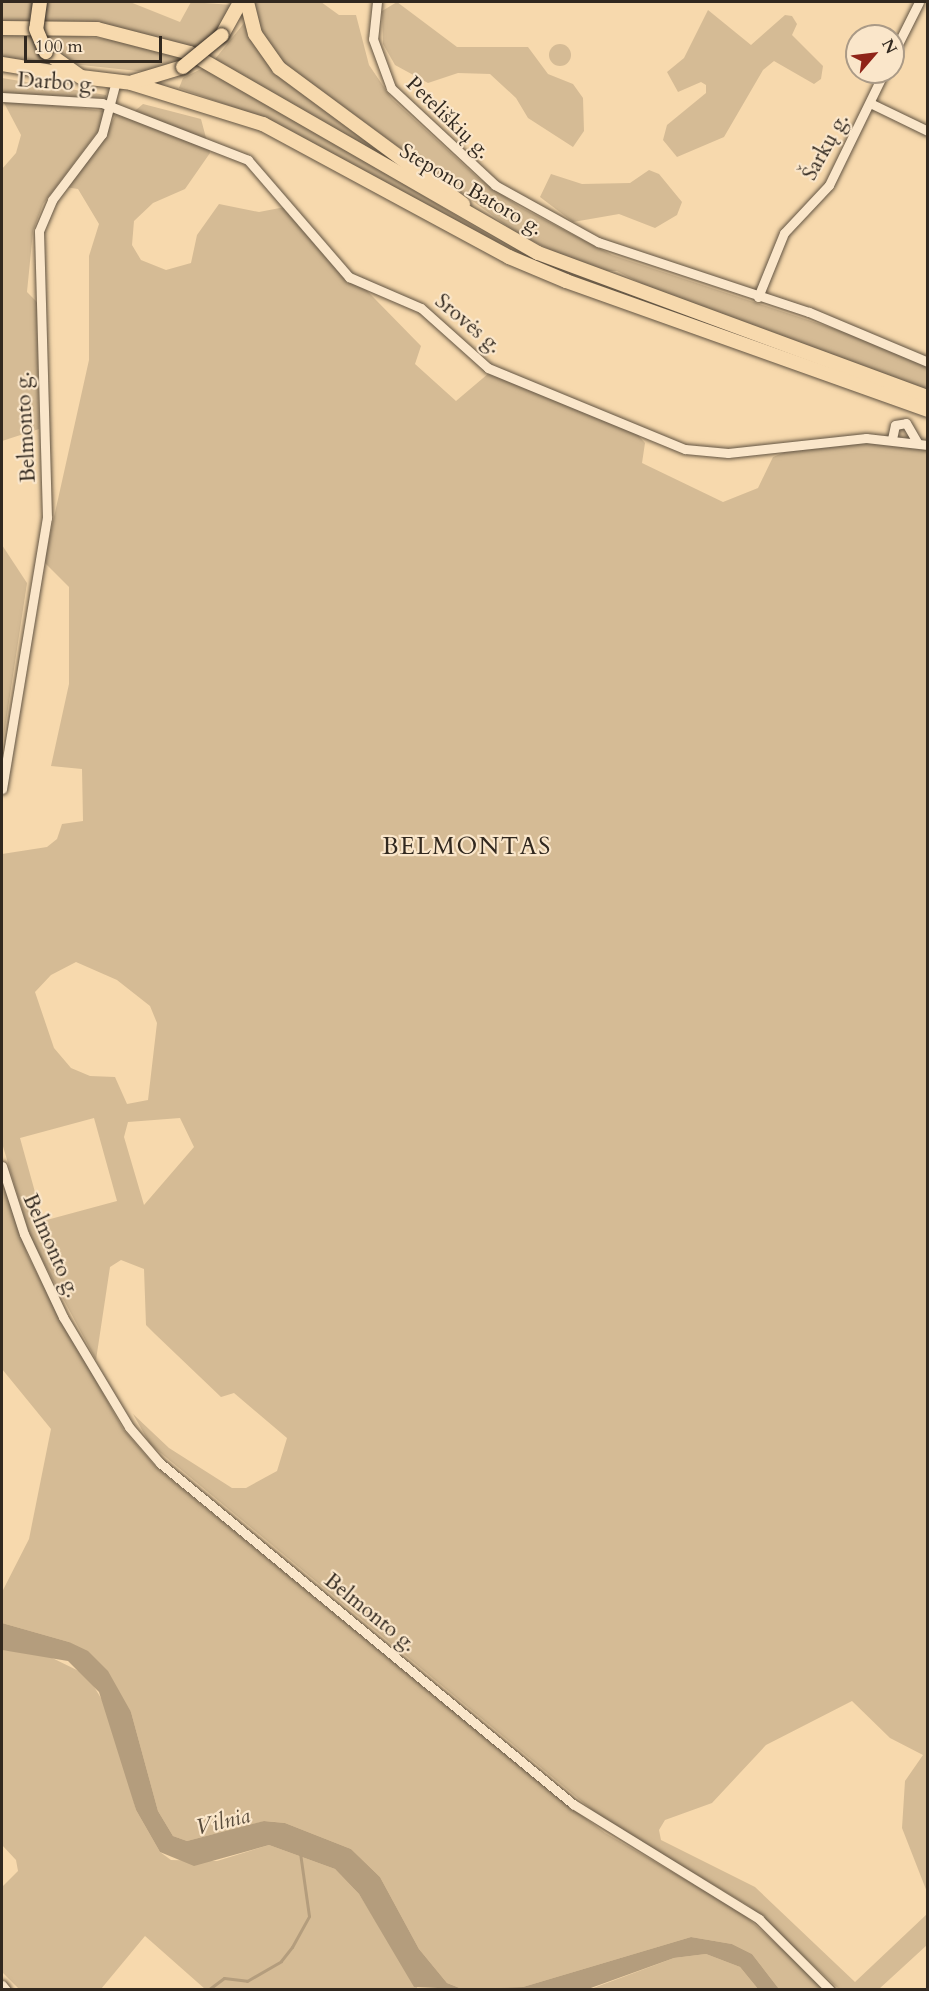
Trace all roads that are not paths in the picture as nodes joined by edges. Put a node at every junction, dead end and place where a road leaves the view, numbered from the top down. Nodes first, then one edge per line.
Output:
1 (40, 2) edge
2 (240, 2) edge
3 (247, 2) edge
4 (377, 2) edge
5 (920, 2) edge
6 (2, 28) edge
7 (905, 31) edge
8 (2, 64) edge
9 (81, 76) junction
10 (116, 81) junction
11 (131, 82) junction
12 (879, 84) edge
13 (2, 97) edge
14 (870, 103) junction
15 (111, 106) junction
16 (927, 131) edge
17 (495, 185) joint
18 (511, 239) junction
19 (758, 297) junction
20 (927, 362) edge
21 (927, 397) edge
22 (927, 410) edge
23 (891, 439) junction
24 (917, 442) junction
25 (927, 445) edge
26 (2, 789) edge
27 (2, 1166) edge
28 (2, 1985) edge
29 (6, 1989) edge
30 (830, 1989) edge

1 - 9 main road, bridge
2 - 11 main road, bridge
3 - 18 main road
4 - 17 street, Peteliškių g.
5 - 7 street
6 - 18 main road, Stepono Batoro g.
8 - 9 main road
9 - 10 main road
10 - 11 main road
10 - 15 street, Belmonto g.
11 - 22 main road, Stepono Batoro g.
12 - 14 street, Šarkų g.
13 - 15 street, Darbo g.
14 - 16 street
14 - 19 street, Šarkų g.
15 - 23 street, Srovės g.
15 - 26 street, Belmonto g.
17 - 19 street, Stepono Batoro g.
18 - 21 main road, Stepono Batoro g.
19 - 20 street, Stepono Batoro g.
23 - 24 street, Srovės g.
23 - 24 street, Srovės g.
24 - 25 street, Srovės g.
27 - 30 street, Belmonto g.
28 - 29 street

